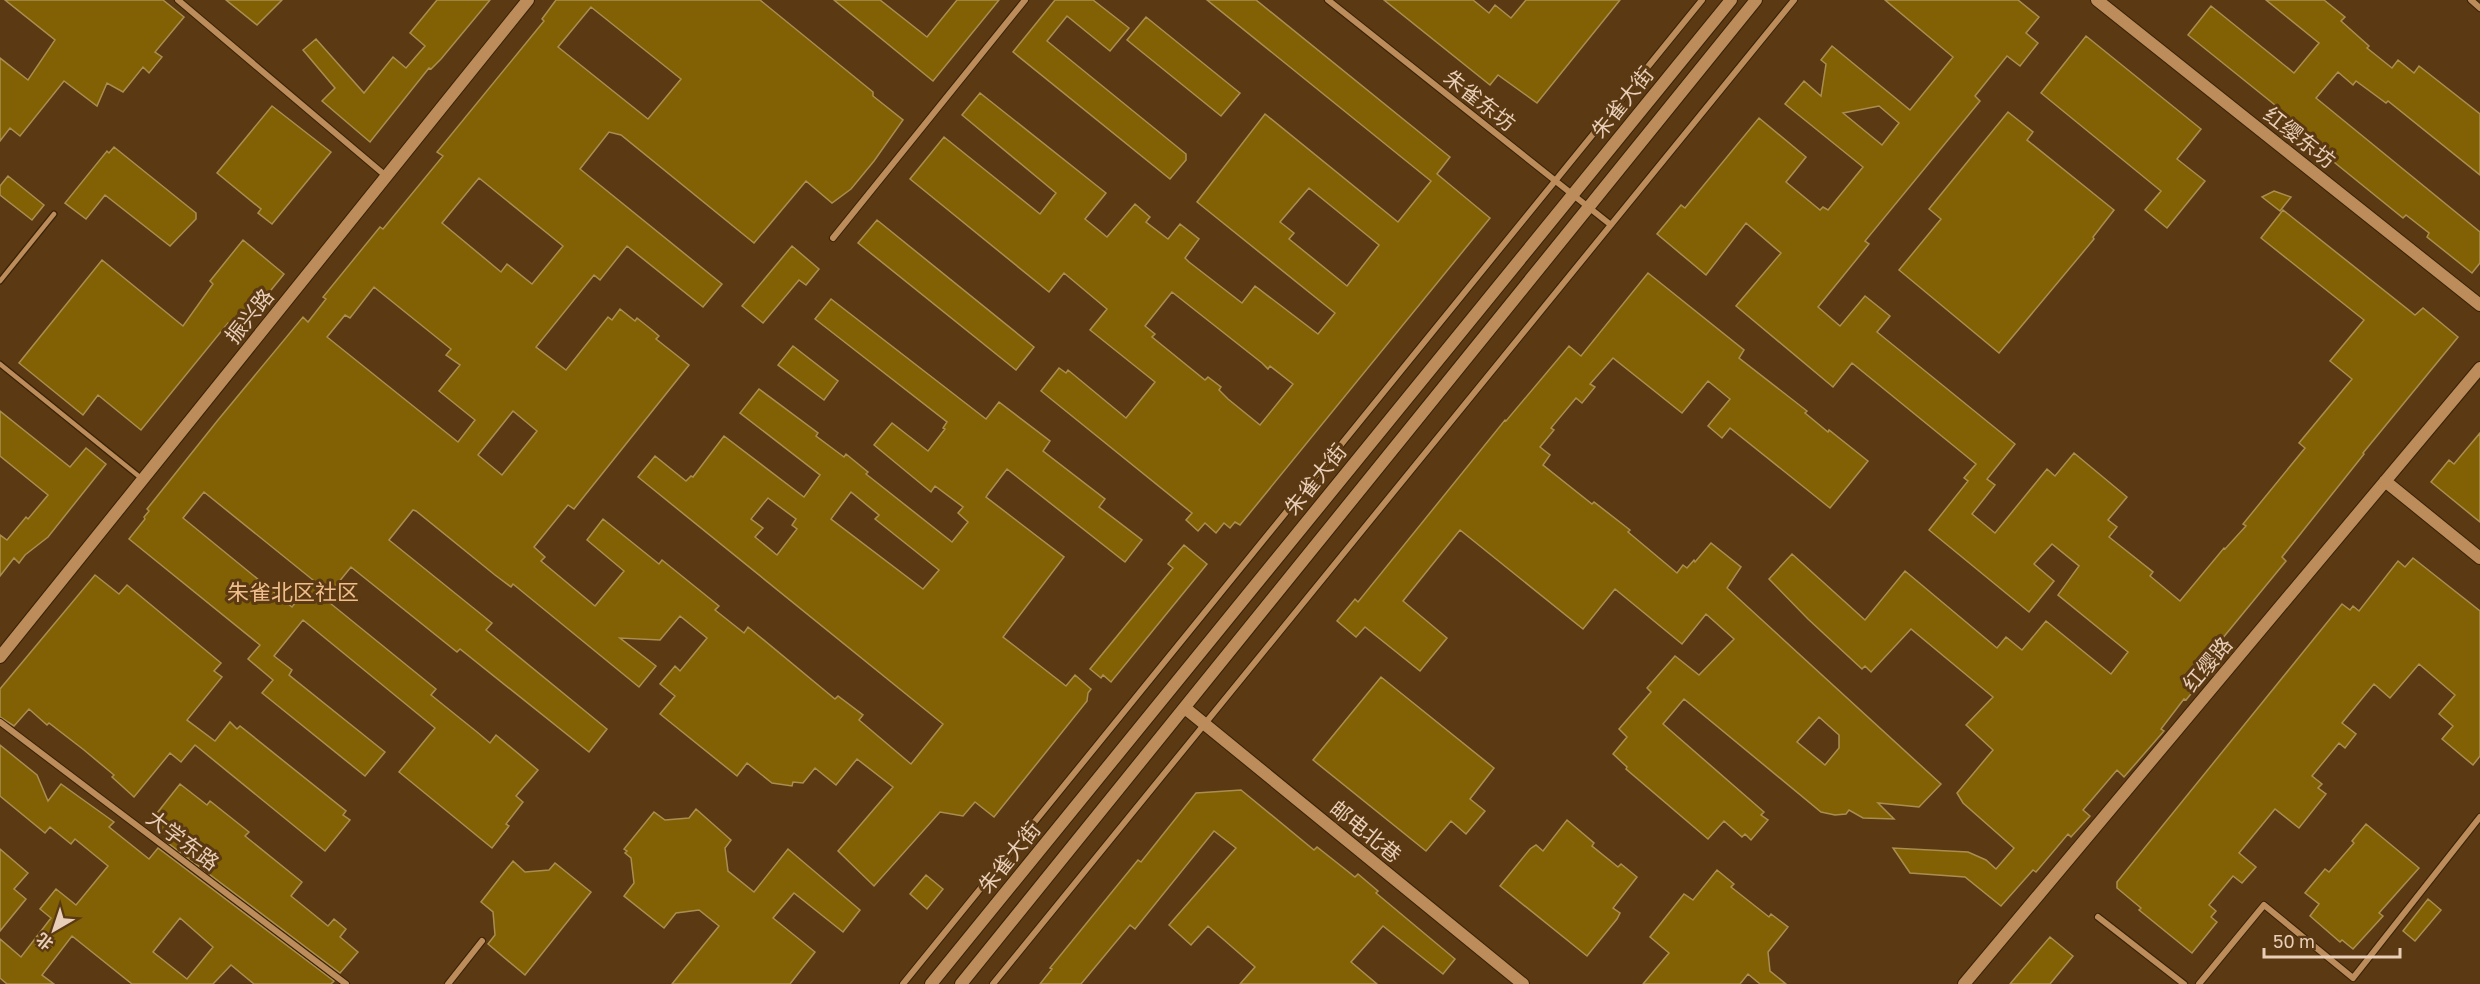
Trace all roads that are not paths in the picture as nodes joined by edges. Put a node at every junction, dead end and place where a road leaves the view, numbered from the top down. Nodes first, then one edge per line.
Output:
1 (178, 0) edge
2 (528, 0) edge
3 (1025, 0) edge
4 (1328, 0) edge
5 (1702, 0) edge
6 (1731, 0) edge
7 (1756, 0) edge
8 (1794, 0) edge
9 (2097, 0) edge
10 (2471, 0) edge
11 (2480, 8) edge
12 (387, 176) junction
13 (1555, 181) junction
14 (1572, 194) junction
15 (1587, 207) junction
16 (54, 214) dead end
17 (1611, 225) junction
18 (833, 238) dead end
19 (0, 281) edge
20 (2480, 304) edge
21 (0, 364) edge
22 (2480, 368) edge
23 (143, 480) junction
24 (2385, 482) junction
25 (2480, 558) edge
26 (0, 657) edge
27 (1185, 708) junction
28 (0, 722) edge
29 (1204, 724) junction
30 (2480, 817) edge
31 (2097, 916) dead end
32 (482, 941) dead end
33 (346, 984) edge
34 (448, 984) edge
35 (903, 984) edge
36 (931, 984) edge
37 (962, 984) edge
38 (993, 984) edge
39 (1523, 984) edge
40 (1964, 984) edge
41 (2184, 984) edge
42 (2199, 984) edge

1 - 12 street
2 - 12 street, 振兴路
3 - 18 street
4 - 13 street, 朱雀东坊
5 - 13 street
6 - 14 street, 朱雀大街
7 - 15 street, 朱雀大街
8 - 17 street
9 - 20 street, 红缨东坊
10 - 11 street
12 - 23 street, 振兴路
13 - 14 street, 朱雀东坊
13 - 35 street
14 - 15 street, 朱雀东坊
14 - 36 street, 朱雀大街
15 - 17 street, 朱雀东坊
15 - 27 street, 朱雀大街
16 - 19 lane
17 - 29 street
21 - 23 lane
22 - 24 street, 红缨路
23 - 26 street, 振兴路
24 - 25 street
24 - 40 street, 红缨路
27 - 29 street, 邮电北巷
27 - 37 street, 朱雀大街
28 - 33 street, 大学东路
29 - 38 street
29 - 39 street, 邮电北巷
30 - 42 street
31 - 41 street
32 - 34 street

